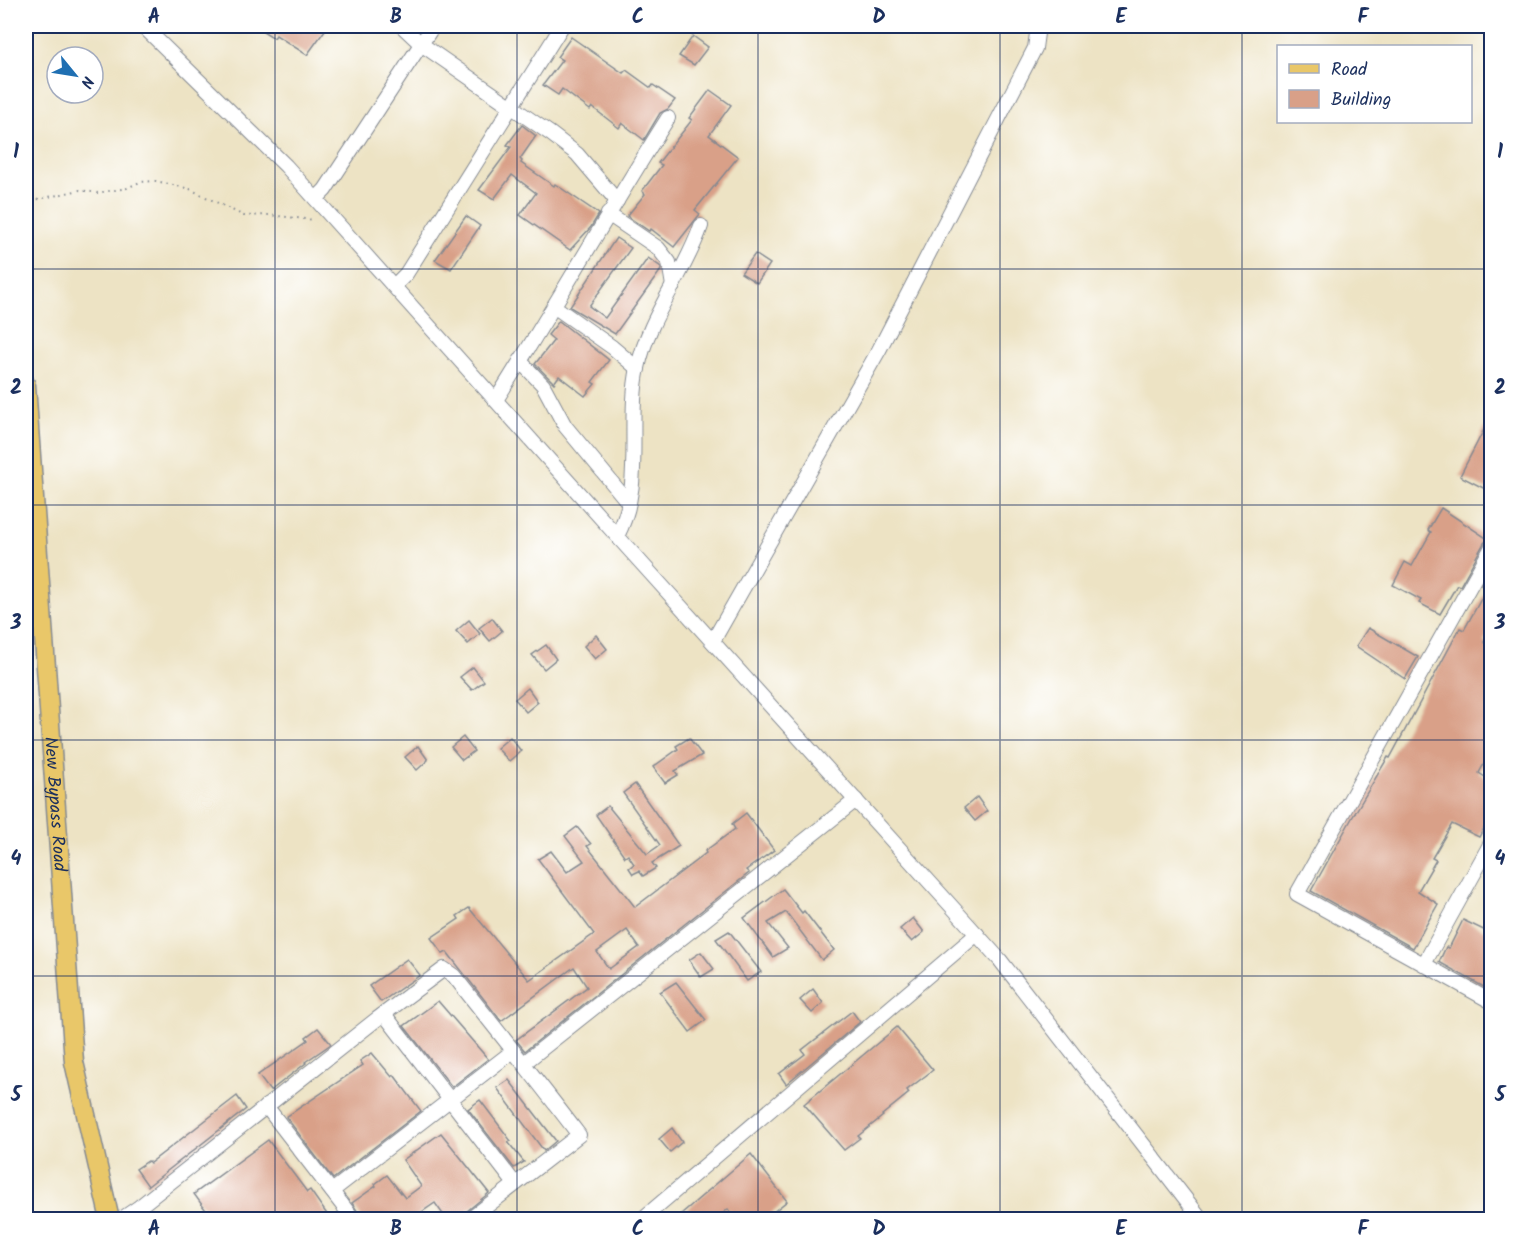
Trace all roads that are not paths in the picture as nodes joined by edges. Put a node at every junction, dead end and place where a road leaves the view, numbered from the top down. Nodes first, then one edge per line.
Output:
1 (143, 26) edge
2 (402, 26) edge
3 (433, 26) edge
4 (562, 26) edge
5 (1038, 26) edge
6 (422, 44) junction
7 (510, 106) junction
8 (668, 118) dead end
9 (316, 200) junction
10 (617, 201) junction
11 (608, 214) junction
12 (701, 226) dead end
13 (394, 286) junction
14 (674, 286) junction
15 (555, 307) junction
16 (520, 361) junction
17 (638, 369) junction
18 (26, 386) edge
19 (496, 400) junction
20 (628, 502) junction
21 (617, 536) junction
22 (1491, 547) edge
23 (713, 642) junction
24 (856, 800) junction
25 (1491, 842) edge
26 (977, 934) junction
27 (1424, 964) junction
28 (1491, 1002) edge
29 (384, 1014) junction
30 (513, 1051) junction
31 (524, 1063) junction
32 (450, 1099) junction
33 (266, 1106) junction
34 (515, 1184) junction
35 (332, 1191) junction
36 (110, 1220) edge
37 (120, 1220) edge
38 (354, 1220) edge
39 (468, 1220) edge
40 (640, 1220) edge
41 (1202, 1220) edge

1 - 9 street
2 - 6 street
3 - 6 street
4 - 7 street
5 - 23 street
6 - 7 street
6 - 9 street
7 - 10 street
7 - 13 street
8 - 10 street
9 - 13 street
10 - 11 street
11 - 14 street
11 - 15 street
12 - 14 street
13 - 19 street
14 - 17 street
15 - 16 street
15 - 17 street
16 - 19 street
16 - 20 street
17 - 20 street
18 - 36 main road, New Bypass Road
19 - 21 street
20 - 21 street
21 - 23 street
22 - 27 street
23 - 24 street
24 - 26 street
24 - 31 street
25 - 27 street
26 - 40 street
26 - 41 street
27 - 28 street
29 - 30 street
29 - 32 street
29 - 33 street
30 - 31 street
30 - 32 street
31 - 34 street
32 - 34 street
32 - 35 street
33 - 35 street
33 - 37 street
34 - 39 street
35 - 38 street

